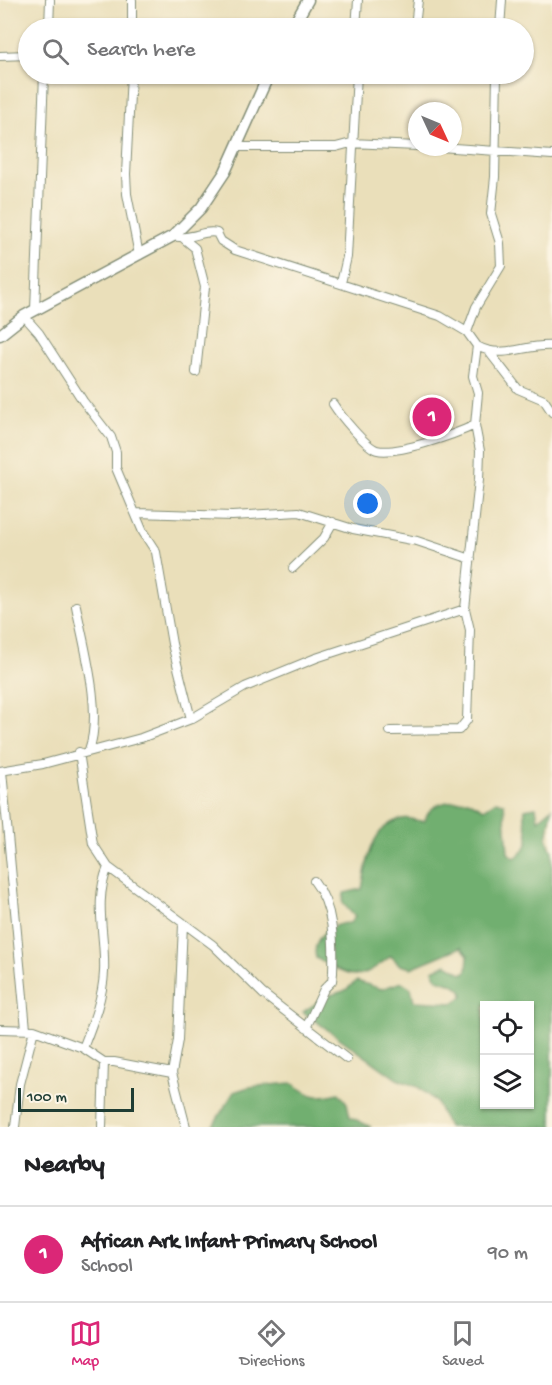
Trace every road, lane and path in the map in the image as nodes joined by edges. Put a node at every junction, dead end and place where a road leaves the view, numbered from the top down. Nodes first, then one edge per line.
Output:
1 (50, 0) edge
2 (132, 0) edge
3 (308, 0) edge
4 (358, 0) edge
5 (418, 0) edge
6 (502, 0) edge
7 (49, 18) edge
8 (132, 18) edge
9 (298, 18) edge
10 (357, 18) edge
11 (416, 18) dead end
12 (501, 18) edge
13 (18, 55) edge
14 (0, 56) edge
15 (44, 84) edge
16 (131, 84) edge
17 (264, 84) edge
18 (357, 84) edge
19 (497, 84) edge
20 (351, 143) junction
21 (408, 146) edge
22 (237, 147) junction
23 (462, 148) edge
24 (495, 150) junction
25 (552, 154) edge
26 (178, 237) junction
27 (139, 255) junction
28 (341, 283) junction
29 (35, 310) junction
30 (24, 316) junction
31 (467, 332) junction
32 (0, 335) edge
33 (477, 346) junction
34 (552, 346) edge
35 (489, 353) junction
36 (196, 372) dead end
37 (333, 404) dead end
38 (552, 412) edge
39 (475, 425) junction
40 (137, 513) junction
41 (333, 522) junction
42 (471, 559) junction
43 (293, 568) dead end
44 (76, 606) dead end
45 (465, 609) junction
46 (191, 719) junction
47 (390, 731) dead end
48 (89, 750) junction
49 (79, 752) junction
50 (1, 771) edge
51 (108, 867) junction
52 (314, 881) dead end
53 (183, 924) junction
54 (306, 1028) junction
55 (0, 1029) edge
56 (30, 1030) junction
57 (83, 1048) junction
58 (347, 1059) dead end
59 (104, 1062) junction
60 (172, 1073) junction
61 (15, 1127) edge
62 (102, 1127) edge
63 (186, 1127) edge

1 - 7 street
2 - 8 street
3 - 9 street
4 - 10 street
5 - 11 street
6 - 12 street
13 - 14 street
15 - 29 street
16 - 27 street
17 - 22 street
18 - 20 street
19 - 24 street
20 - 21 street
20 - 22 street
20 - 28 street
22 - 26 street
23 - 24 street
24 - 25 street
24 - 31 street
26 - 27 street
26 - 28 street
26 - 36 street
27 - 29 street
28 - 31 street
29 - 30 street
30 - 32 street
30 - 40 street
31 - 33 street
33 - 35 street
33 - 39 street
34 - 35 street
35 - 38 street
37 - 39 street
39 - 42 street
40 - 41 street
40 - 46 street
41 - 42 street
41 - 43 street
42 - 45 street
44 - 48 street
45 - 46 street
45 - 47 street
46 - 48 street
48 - 49 street
49 - 50 street
49 - 51 street
50 - 56 street
51 - 53 street
51 - 57 street
52 - 54 street
53 - 54 street
53 - 60 street
54 - 58 street
55 - 56 street
56 - 57 street
56 - 61 street
57 - 59 street
59 - 60 street
59 - 62 street
60 - 63 street

